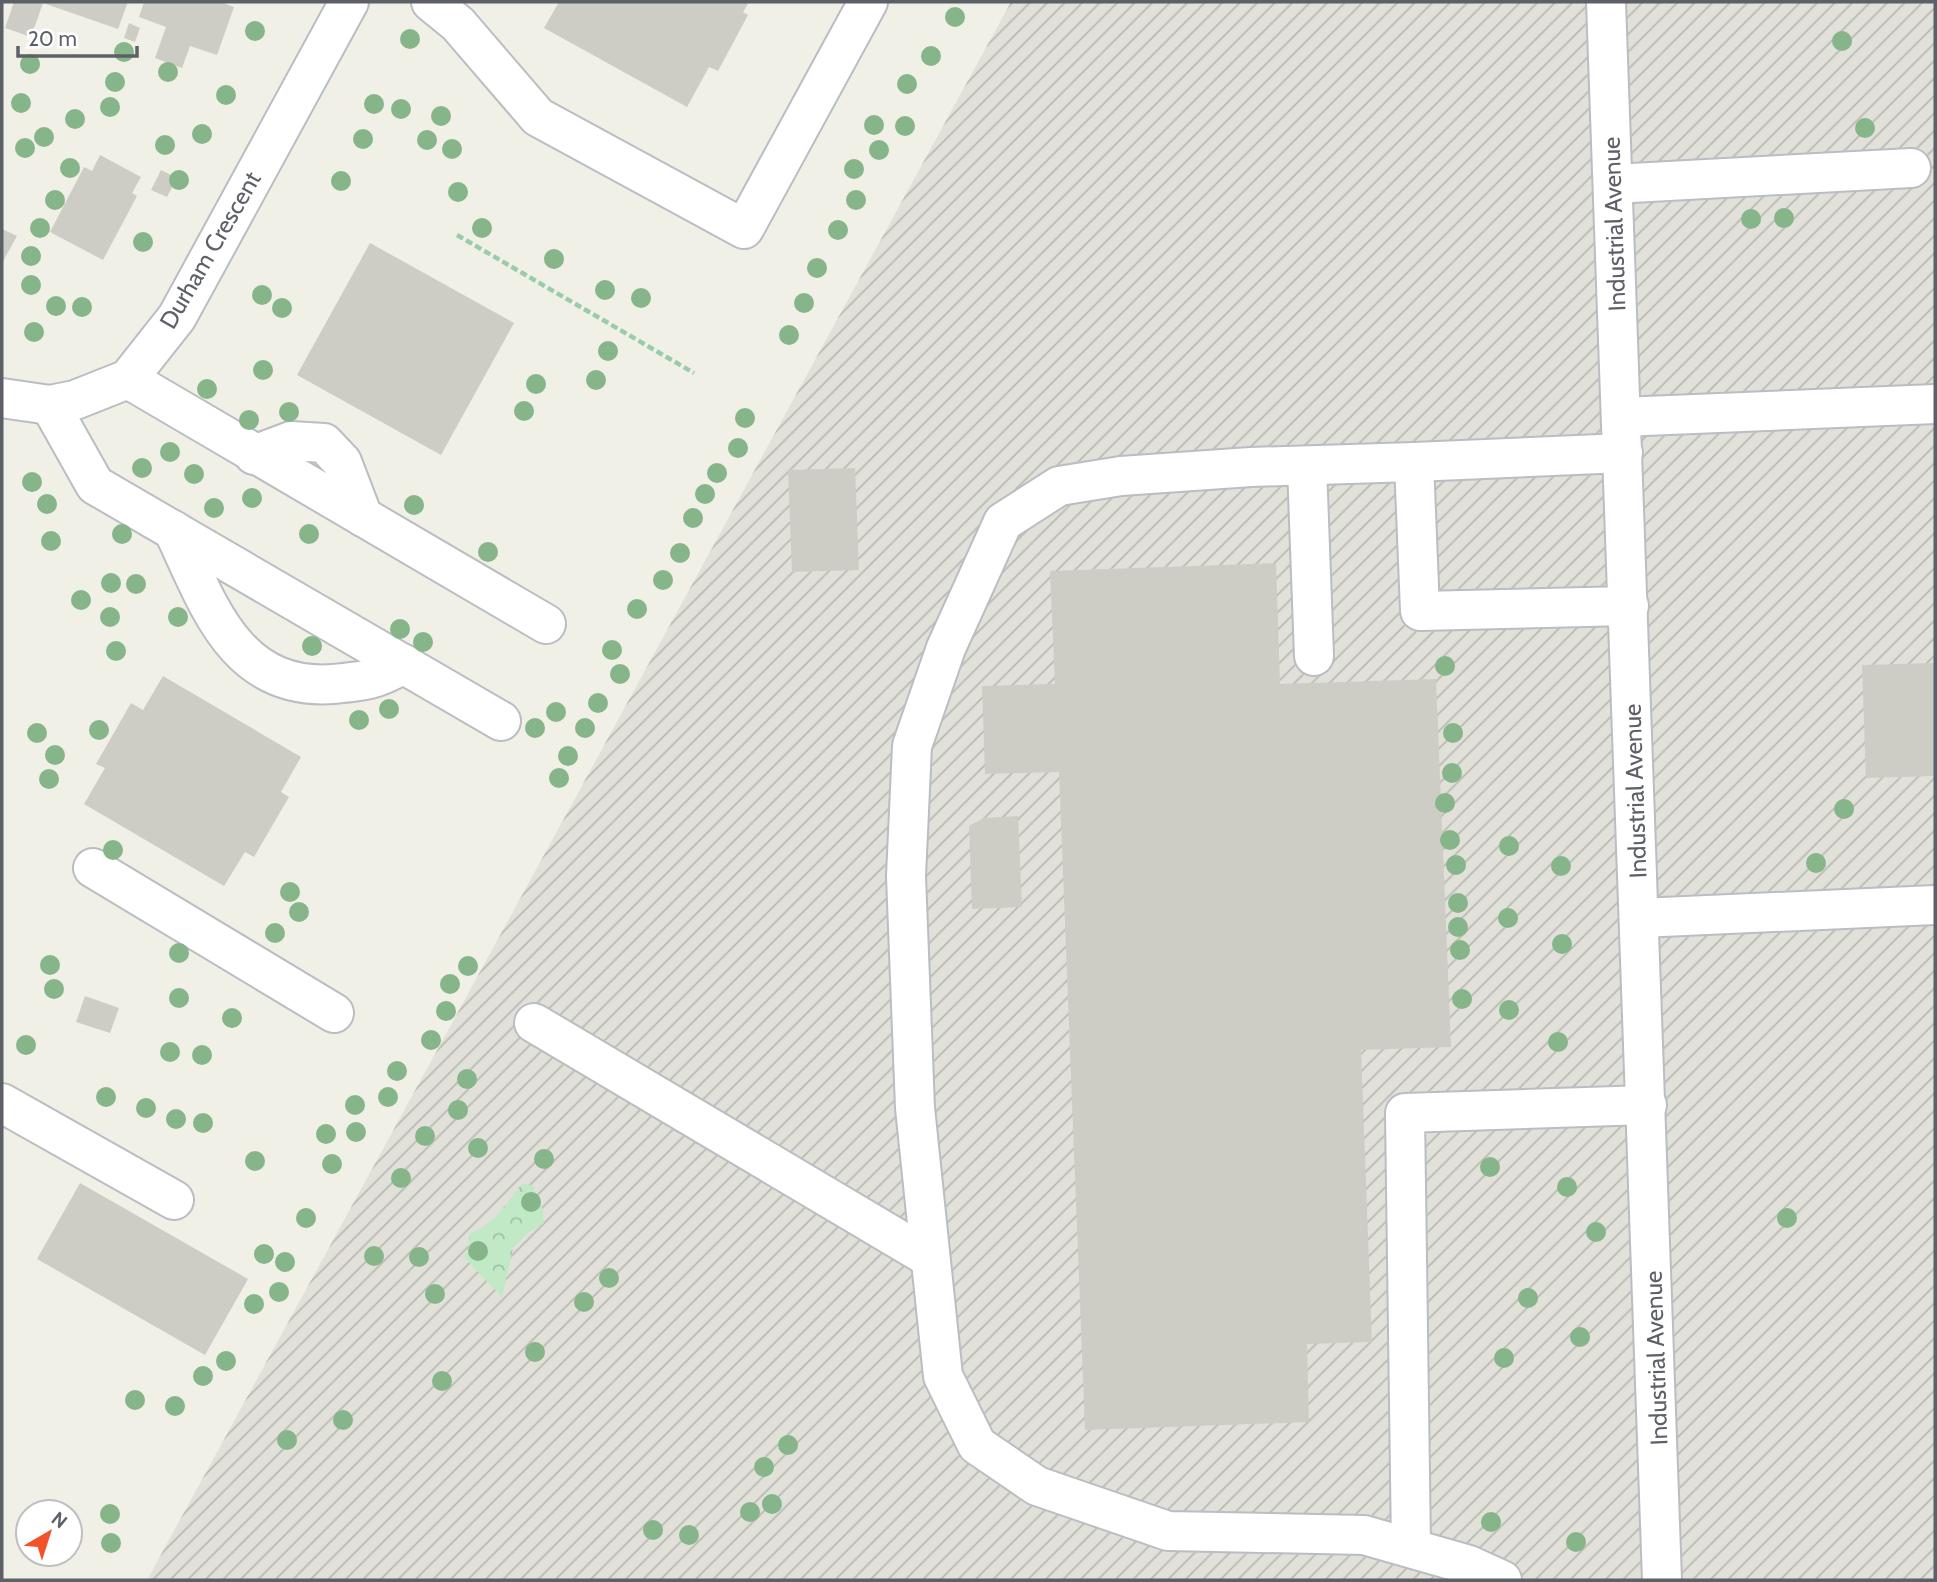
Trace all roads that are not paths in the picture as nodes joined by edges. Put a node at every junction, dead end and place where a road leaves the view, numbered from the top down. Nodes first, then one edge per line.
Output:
1 (349, 2) edge
2 (431, 2) edge
3 (868, 2) edge
4 (1606, 2) edge
5 (1911, 168) dead end
6 (1613, 184) junction
7 (128, 379) junction
8 (2, 398) edge
9 (1935, 404) edge
10 (50, 405) junction
11 (1622, 435) junction
12 (1415, 462) junction
13 (1307, 466) junction
14 (173, 530) junction
15 (1629, 606) junction
16 (546, 624) dead end
17 (1314, 656) dead end
18 (404, 664) junction
19 (501, 721) dead end
20 (93, 868) dead end
21 (1935, 905) edge
22 (1640, 918) junction
23 (334, 1013) dead end
24 (534, 1023) dead end
25 (2, 1103) edge
26 (1647, 1105) junction
27 (174, 1200) dead end
28 (930, 1258) junction
29 (1411, 1548) junction
30 (1502, 1580) edge
31 (1662, 1580) edge

1 - 7 street, Durham Crescent
2 - 3 street
4 - 6 street, Industrial Avenue
5 - 6 street
6 - 11 street, Industrial Avenue
7 - 10 street
7 - 16 street
8 - 10 street
9 - 11 street
10 - 14 street
11 - 12 street
11 - 15 street, Industrial Avenue
12 - 13 street
12 - 15 street
13 - 17 street
13 - 28 street
14 - 18 street
14 - 18 street
15 - 22 street, Industrial Avenue
18 - 19 street
20 - 23 street
21 - 22 street
22 - 26 street, Industrial Avenue
24 - 28 street
25 - 27 street
26 - 29 street
26 - 31 street, Industrial Avenue
28 - 29 street
29 - 30 street

